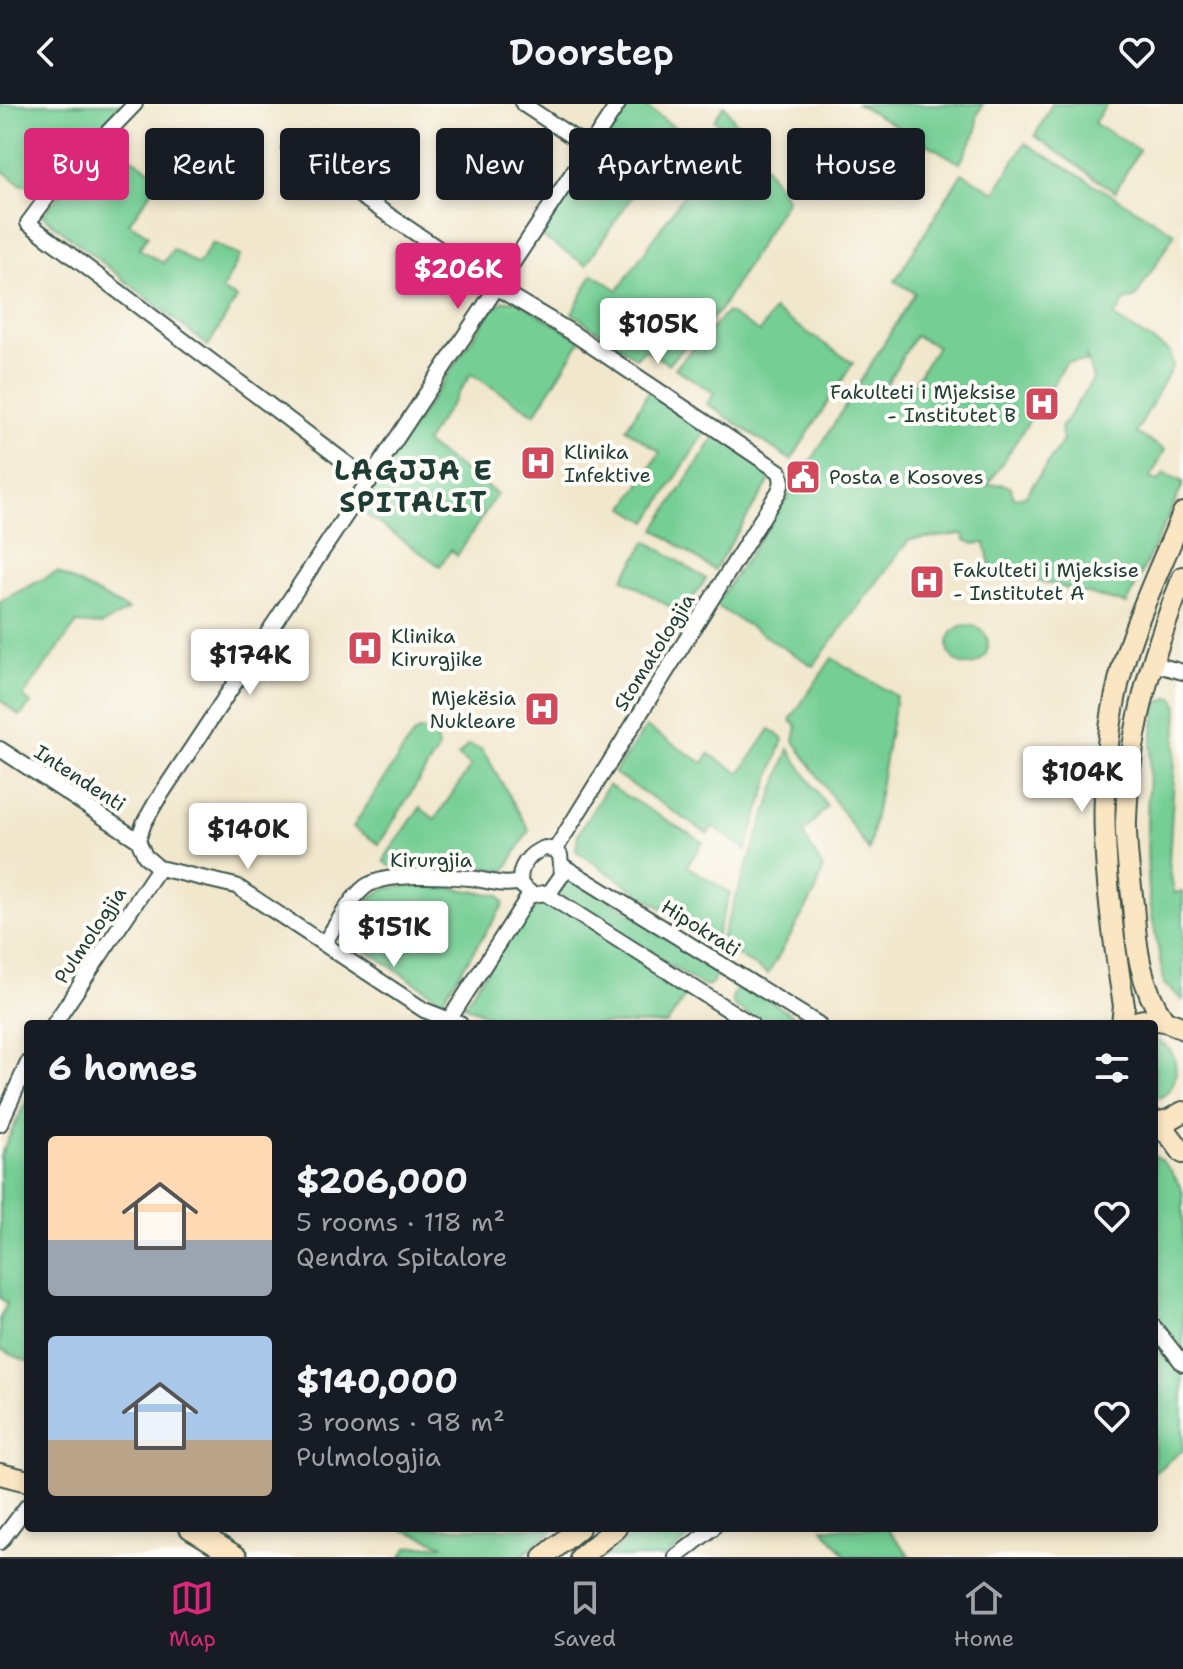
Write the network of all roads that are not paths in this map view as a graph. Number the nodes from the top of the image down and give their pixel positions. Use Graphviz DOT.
graph roads {
  1 [pos="135,104"];
  2 [pos="523,104"];
  3 [pos="618,104"];
  4 [pos="602,128"];
  5 [pos="569,135"];
  6 [pos="569,178"];
  7 [pos="366,200"];
  8 [pos="497,288"];
  9 [pos="370,481"];
  10 [pos="1183,513"];
  11 [pos="1183,577"];
  12 [pos="1150,663"];
  13 [pos="1183,672"];
  14 [pos="0,749"];
  15 [pos="138,840"];
  16 [pos="555,850"];
  17 [pos="563,866"];
  18 [pos="159,868"];
  19 [pos="520,882"];
  20 [pos="530,894"];
  21 [pos="546,894"];
  22 [pos="324,943"];
  23 [pos="57,1020"];
  24 [pos="449,1020"];
  25 [pos="455,1020"];
  26 [pos="745,1020"];
  27 [pos="812,1020"];
  28 [pos="1122,1020"];
  29 [pos="1174,1025"];
  30 [pos="24,1072"];
  31 [pos="1183,1112"];
  32 [pos="1158,1122"];
  33 [pos="0,1124"];
  34 [pos="1158,1126"];
  35 [pos="1183,1153"];
  36 [pos="1158,1332"];
  37 [pos="1183,1364"];
  38 [pos="0,1474"];
  39 [pos="24,1480"];
  40 [pos="24,1510"];
  41 [pos="196,1532"];
  42 [pos="574,1532"];
  43 [pos="611,1532"];
  44 [pos="708,1532"];
  45 [pos="0,1542"];
  46 [pos="237,1557"];
  47 [pos="544,1557"];
  48 [pos="581,1557"];
  49 [pos="676,1557"];
  1 -- 9 [label="street"];
  2 -- 5 [label="street"];
  3 -- 4 [label="street"];
  6 -- 8 [label="street"];
  7 -- 8 [label="street"];
  8 -- 9 [label="street"];
  8 -- 16 [label="street, Stomatologjia"];
  9 -- 15 [label="street"];
  10 -- 28 [label="main road"];
  11 -- 12 [label="main road"];
  12 -- 13 [label="street"];
  12 -- 29 [label="main road"];
  14 -- 15 [label="street, Intendenti"];
  15 -- 18 [label="street, Intendenti"];
  16 -- 17 [label="street"];
  16 -- 19 [label="street"];
  17 -- 21 [label="street"];
  17 -- 27 [label="street, Hipokrati"];
  18 -- 22 [label="street"];
  18 -- 23 [label="street, Pulmologjia"];
  19 -- 20 [label="street"];
  19 -- 22 [label="street, Kirurgjia"];
  20 -- 21 [label="street"];
  20 -- 25 [label="street"];
  21 -- 26 [label="street"];
  22 -- 24 [label="street"];
  30 -- 33 [label="street"];
  31 -- 32 [label="main road"];
  34 -- 35 [label="main road"];
  36 -- 37 [label="street"];
  38 -- 39 [label="main road"];
  40 -- 45 [label="street"];
  41 -- 46 [label="main road"];
  42 -- 47 [label="main road"];
  43 -- 48 [label="main road"];
  44 -- 49 [label="street"];
}
